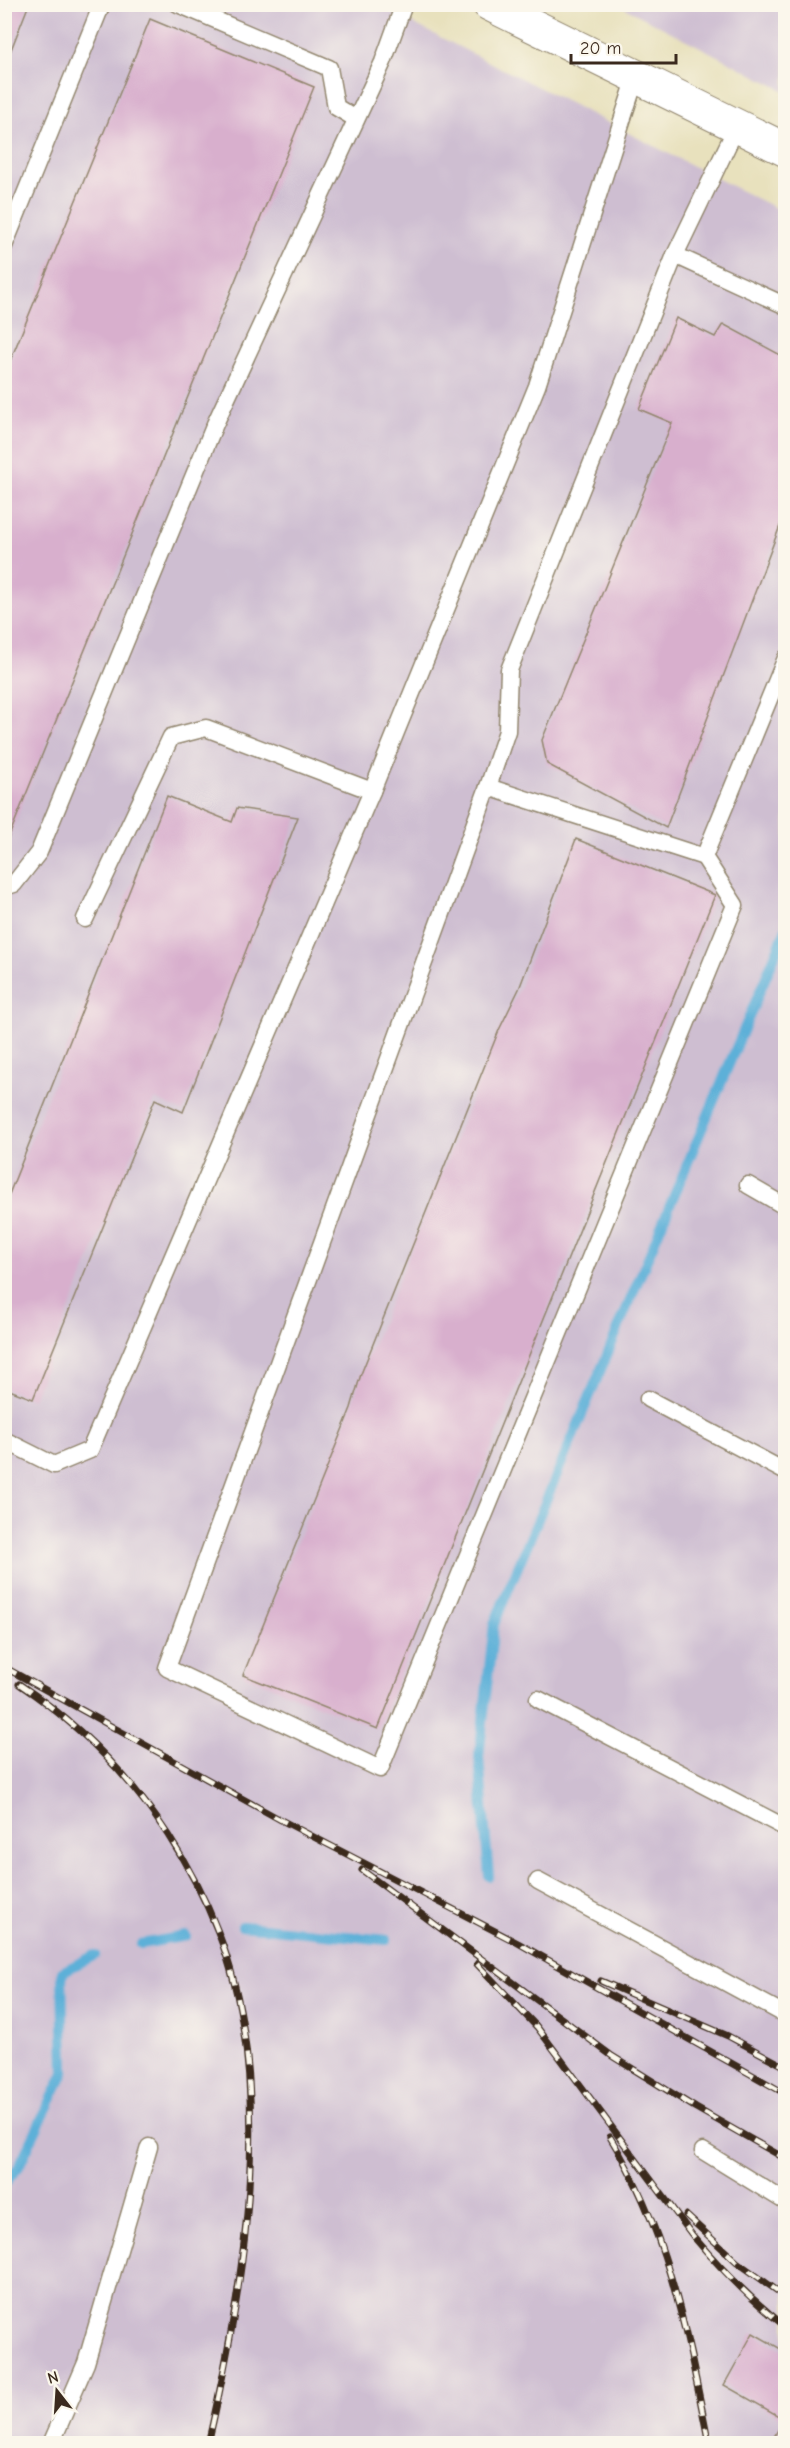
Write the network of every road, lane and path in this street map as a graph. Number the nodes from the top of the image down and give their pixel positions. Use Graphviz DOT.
graph roads {
  1 [pos="102,4"];
  2 [pos="178,4"];
  3 [pos="404,4"];
  4 [pos="489,4"];
  5 [pos="636,76"];
  6 [pos="356,119"];
  7 [pos="737,126"];
  8 [pos="786,150"];
  9 [pos="4,246"];
  10 [pos="675,255"];
  11 [pos="786,306"];
  12 [pos="786,658"];
  13 [pos="488,787"];
  14 [pos="372,790"];
  15 [pos="704,857"];
  16 [pos="4,887"];
  17 [pos="84,919"];
  18 [pos="748,1185"];
  19 [pos="786,1207"];
  20 [pos="648,1399"];
  21 [pos="4,1440"];
  22 [pos="786,1472"];
  23 [pos="538,1700"];
  24 [pos="786,1828"];
  25 [pos="538,1881"];
  26 [pos="786,2015"];
  27 [pos="149,2147"];
  28 [pos="703,2151"];
  29 [pos="786,2202"];
  30 [pos="51,2444"];
  1 -- 9 [label="lane"];
  2 -- 6 [label="lane"];
  3 -- 6 [label="lane"];
  4 -- 5 [label="street"];
  5 -- 7 [label="street"];
  5 -- 14 [label="lane"];
  6 -- 16 [label="lane"];
  7 -- 8 [label="street"];
  7 -- 10 [label="lane"];
  10 -- 11 [label="lane"];
  10 -- 13 [label="lane"];
  12 -- 15 [label="lane"];
  13 -- 15 [label="lane"];
  13 -- 15 [label="lane"];
  14 -- 17 [label="lane"];
  14 -- 21 [label="lane"];
  18 -- 19 [label="lane"];
  20 -- 22 [label="lane"];
  23 -- 24 [label="lane"];
  25 -- 26 [label="lane"];
  27 -- 30 [label="lane"];
  28 -- 29 [label="lane"];
}
